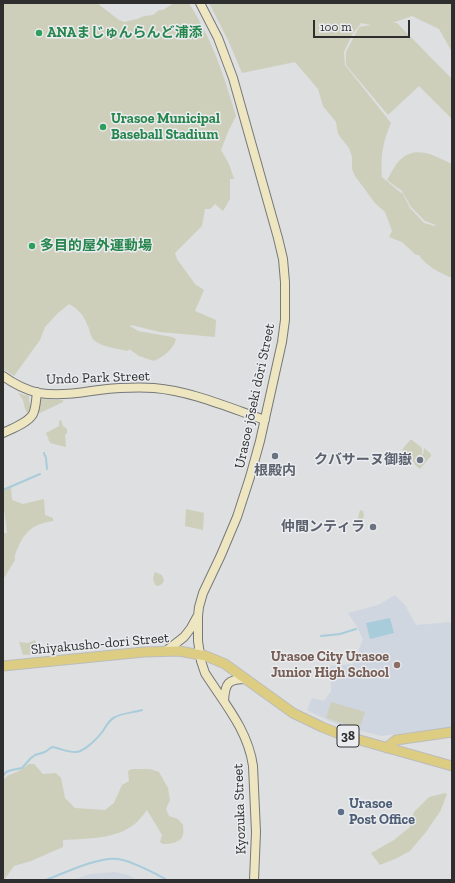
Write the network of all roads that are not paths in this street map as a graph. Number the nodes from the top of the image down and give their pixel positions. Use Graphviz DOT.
graph roads {
  1 [pos="200,3"];
  2 [pos="3,376"];
  3 [pos="37,392"];
  4 [pos="265,420"];
  5 [pos="3,433"];
  6 [pos="198,616"];
  7 [pos="166,651"];
  8 [pos="199,654"];
  9 [pos="3,666"];
  10 [pos="246,679"];
  11 [pos="224,701"];
  12 [pos="452,732"];
  13 [pos="387,748"];
  14 [pos="452,766"];
  15 [pos="254,880"];
  1 -- 4 [label="main road, Urasoe jōseki dōri Street"];
  2 -- 3 [label="main road, Undo Park Street"];
  3 -- 4 [label="main road, Undo Park Street"];
  3 -- 5 [label="main road"];
  4 -- 6 [label="main road, Urasoe jōseki dōri Street"];
  6 -- 7 [label="main road"];
  6 -- 8 [label="main road, Urasoe jōseki dōri Street"];
  7 -- 8 [label="main road, Shiyakusho-dori Street / 38"];
  7 -- 9 [label="main road, Shiyakusho-dori Street / 38"];
  8 -- 10 [label="main road, 38"];
  8 -- 11 [label="main road, Kyozuka Street"];
  10 -- 11 [label="main road"];
  10 -- 13 [label="main road, 38"];
  11 -- 15 [label="main road, Kyozuka Street"];
  12 -- 13 [label="main road"];
  13 -- 14 [label="main road, 38"];
}
